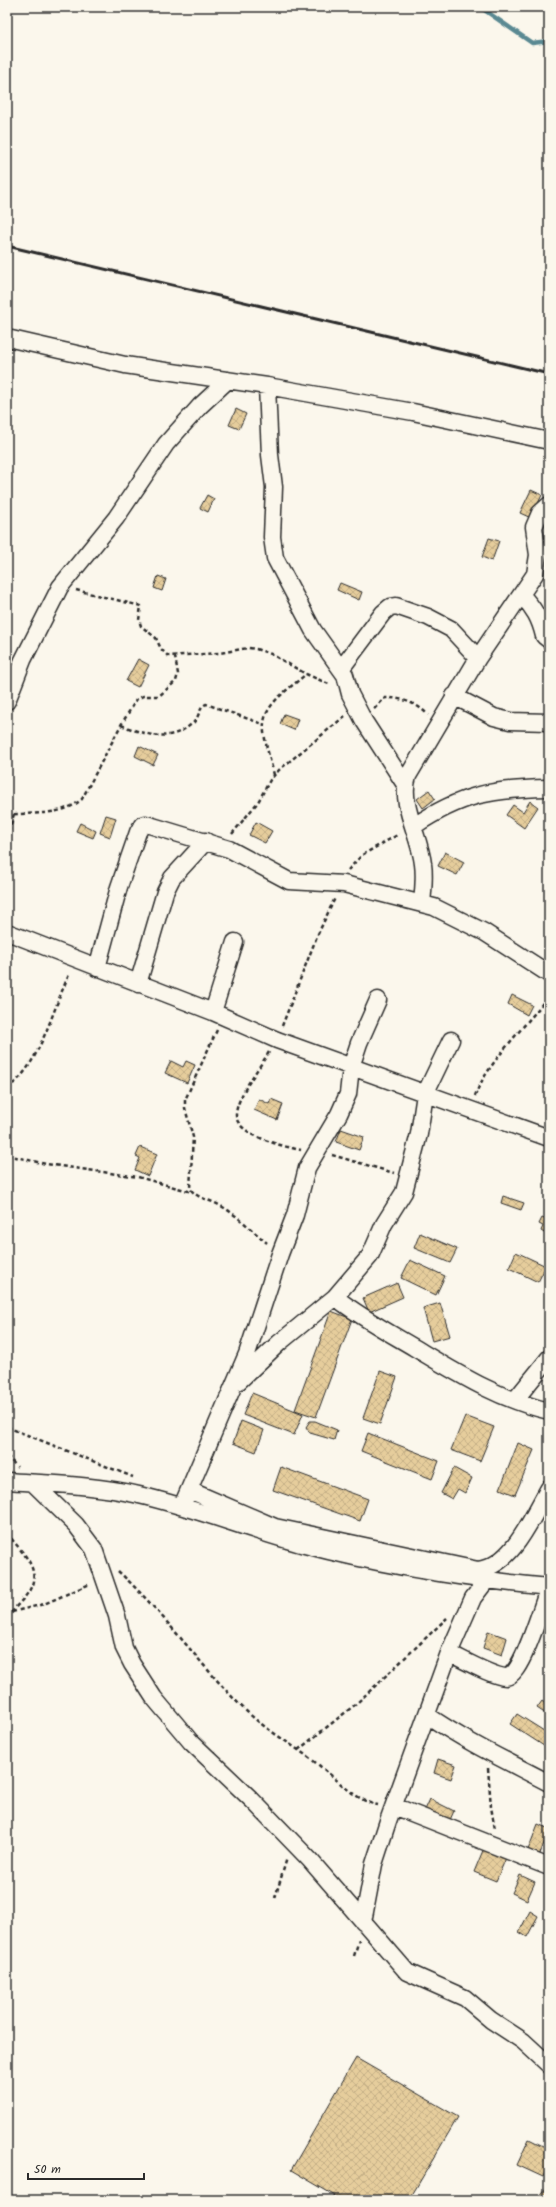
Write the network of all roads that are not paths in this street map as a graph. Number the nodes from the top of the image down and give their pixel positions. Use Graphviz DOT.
graph roads {
  1 [pos="7,338"];
  2 [pos="228,380"];
  3 [pos="267,386"];
  4 [pos="549,440"];
  5 [pos="549,505"];
  6 [pos="543,562"];
  7 [pos="522,596"];
  8 [pos="549,640"];
  9 [pos="478,658"];
  10 [pos="341,669"];
  11 [pos="454,696"];
  12 [pos="7,702"];
  13 [pos="549,722"];
  14 [pos="406,786"];
  15 [pos="549,788"];
  16 [pos="409,828"];
  17 [pos="206,841"];
  18 [pos="422,904"];
  19 [pos="7,932"];
  20 [pos="235,942"];
  21 [pos="97,968"];
  22 [pos="549,974"];
  23 [pos="138,984"];
  24 [pos="378,1000"];
  25 [pos="218,1014"];
  26 [pos="451,1040"];
  27 [pos="351,1067"];
  28 [pos="425,1094"];
  29 [pos="549,1138"];
  30 [pos="335,1297"];
  31 [pos="549,1358"];
  32 [pos="234,1387"];
  33 [pos="515,1400"];
  34 [pos="549,1411"];
  35 [pos="7,1481"];
  36 [pos="33,1483"];
  37 [pos="549,1488"];
  38 [pos="189,1490"];
  39 [pos="182,1506"];
  40 [pos="486,1581"];
  41 [pos="549,1587"];
  42 [pos="450,1653"];
  43 [pos="427,1715"];
  44 [pos="549,1783"];
  45 [pos="394,1806"];
  46 [pos="549,1867"];
  47 [pos="363,1922"];
  48 [pos="549,2065"];
  1 -- 2 [label="street"];
  2 -- 3 [label="street"];
  2 -- 12 [label="street"];
  3 -- 4 [label="street"];
  3 -- 10 [label="street"];
  5 -- 6 [label="street"];
  6 -- 7 [label="street"];
  7 -- 8 [label="street"];
  7 -- 9 [label="street"];
  9 -- 10 [label="street"];
  9 -- 11 [label="street"];
  10 -- 14 [label="street"];
  11 -- 13 [label="street"];
  11 -- 14 [label="street"];
  14 -- 16 [label="street"];
  15 -- 16 [label="street"];
  16 -- 18 [label="street"];
  17 -- 18 [label="street"];
  17 -- 21 [label="street"];
  17 -- 23 [label="street"];
  18 -- 22 [label="street"];
  19 -- 21 [label="street"];
  20 -- 25 [label="street"];
  21 -- 23 [label="street"];
  23 -- 25 [label="street"];
  24 -- 27 [label="street"];
  25 -- 27 [label="street"];
  26 -- 28 [label="street"];
  27 -- 28 [label="street"];
  27 -- 32 [label="street"];
  28 -- 29 [label="street"];
  28 -- 30 [label="street"];
  30 -- 32 [label="street"];
  30 -- 33 [label="street"];
  31 -- 33 [label="street"];
  32 -- 38 [label="street"];
  33 -- 34 [label="street"];
  35 -- 36 [label="street"];
  36 -- 39 [label="street"];
  36 -- 47 [label="street"];
  37 -- 38 [label="street"];
  38 -- 39 [label="street"];
  39 -- 40 [label="street"];
  40 -- 41 [label="street"];
  40 -- 42 [label="street"];
  41 -- 42 [label="street"];
  42 -- 43 [label="street"];
  43 -- 44 [label="street"];
  43 -- 45 [label="street"];
  45 -- 46 [label="street"];
  45 -- 47 [label="street"];
  47 -- 48 [label="street"];
}
